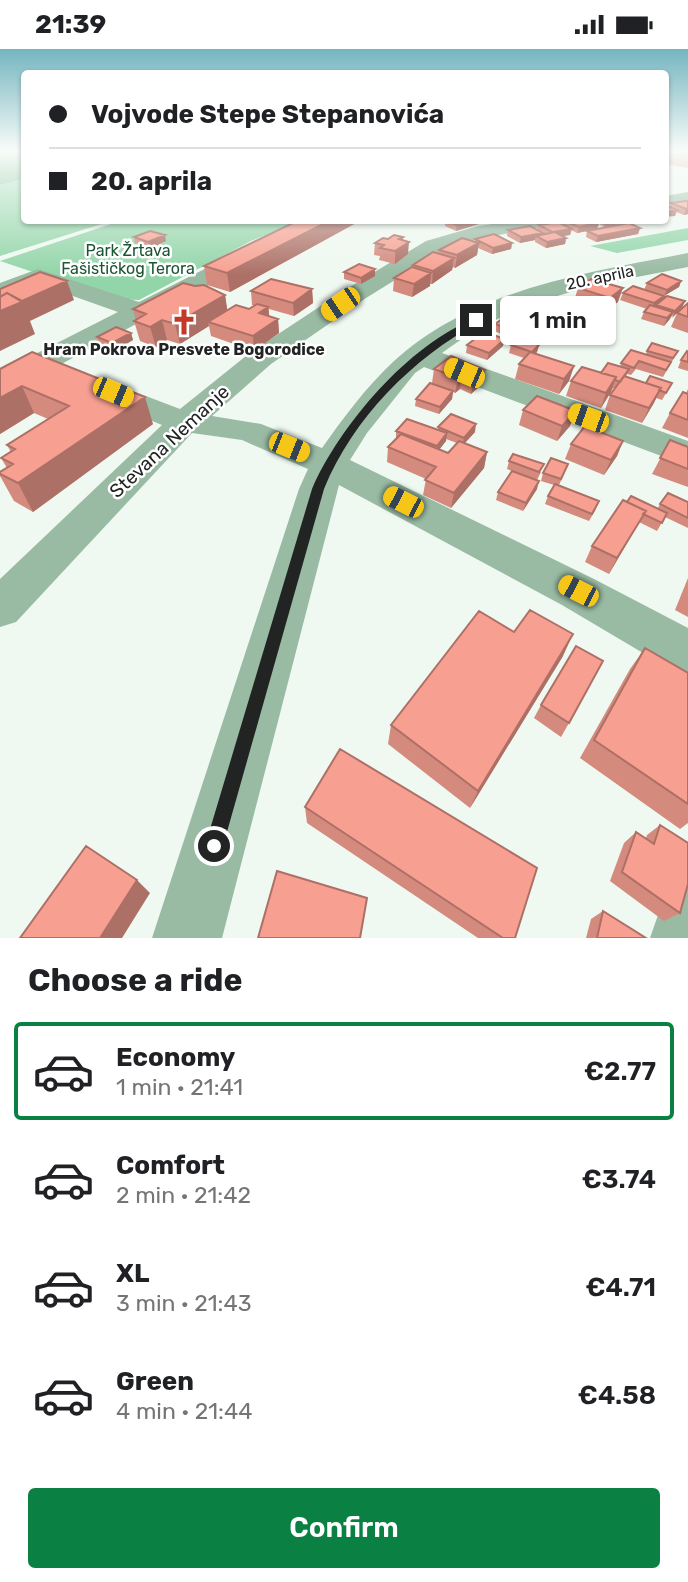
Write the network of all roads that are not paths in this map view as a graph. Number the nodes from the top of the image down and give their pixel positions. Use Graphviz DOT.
graph roads {
  1 [pos="688,197"];
  2 [pos="669,200"];
  3 [pos="308,224"];
  4 [pos="529,224"];
  5 [pos="688,260"];
  6 [pos="642,268"];
  7 [pos="688,283"];
  8 [pos="0,292"];
  9 [pos="140,311"];
  10 [pos="421,355"];
  11 [pos="41,363"];
  12 [pos="0,384"];
  13 [pos="184,422"];
  14 [pos="688,454"];
  15 [pos="329,464"];
  16 [pos="0,608"];
  17 [pos="688,653"];
  18 [pos="688,922"];
  19 [pos="187,938"];
  20 [pos="685,938"];
  1 -- 2 [label="street"];
  3 -- 9 [label="street"];
  4 -- 13 [label="street, Stevana Nemanje"];
  5 -- 6 [label="street, 20. aprila"];
  6 -- 7 [label="street"];
  6 -- 10 [label="street, 20. aprila"];
  8 -- 9 [label="street"];
  9 -- 11 [label="street"];
  10 -- 14 [label="street"];
  10 -- 15 [label="street, 20. aprila"];
  11 -- 12 [label="street"];
  11 -- 13 [label="street"];
  13 -- 15 [label="street"];
  13 -- 16 [label="street, Stevana Nemanje"];
  15 -- 17 [label="street"];
  15 -- 19 [label="street, 20. aprila"];
  18 -- 20 [label="street"];
}
